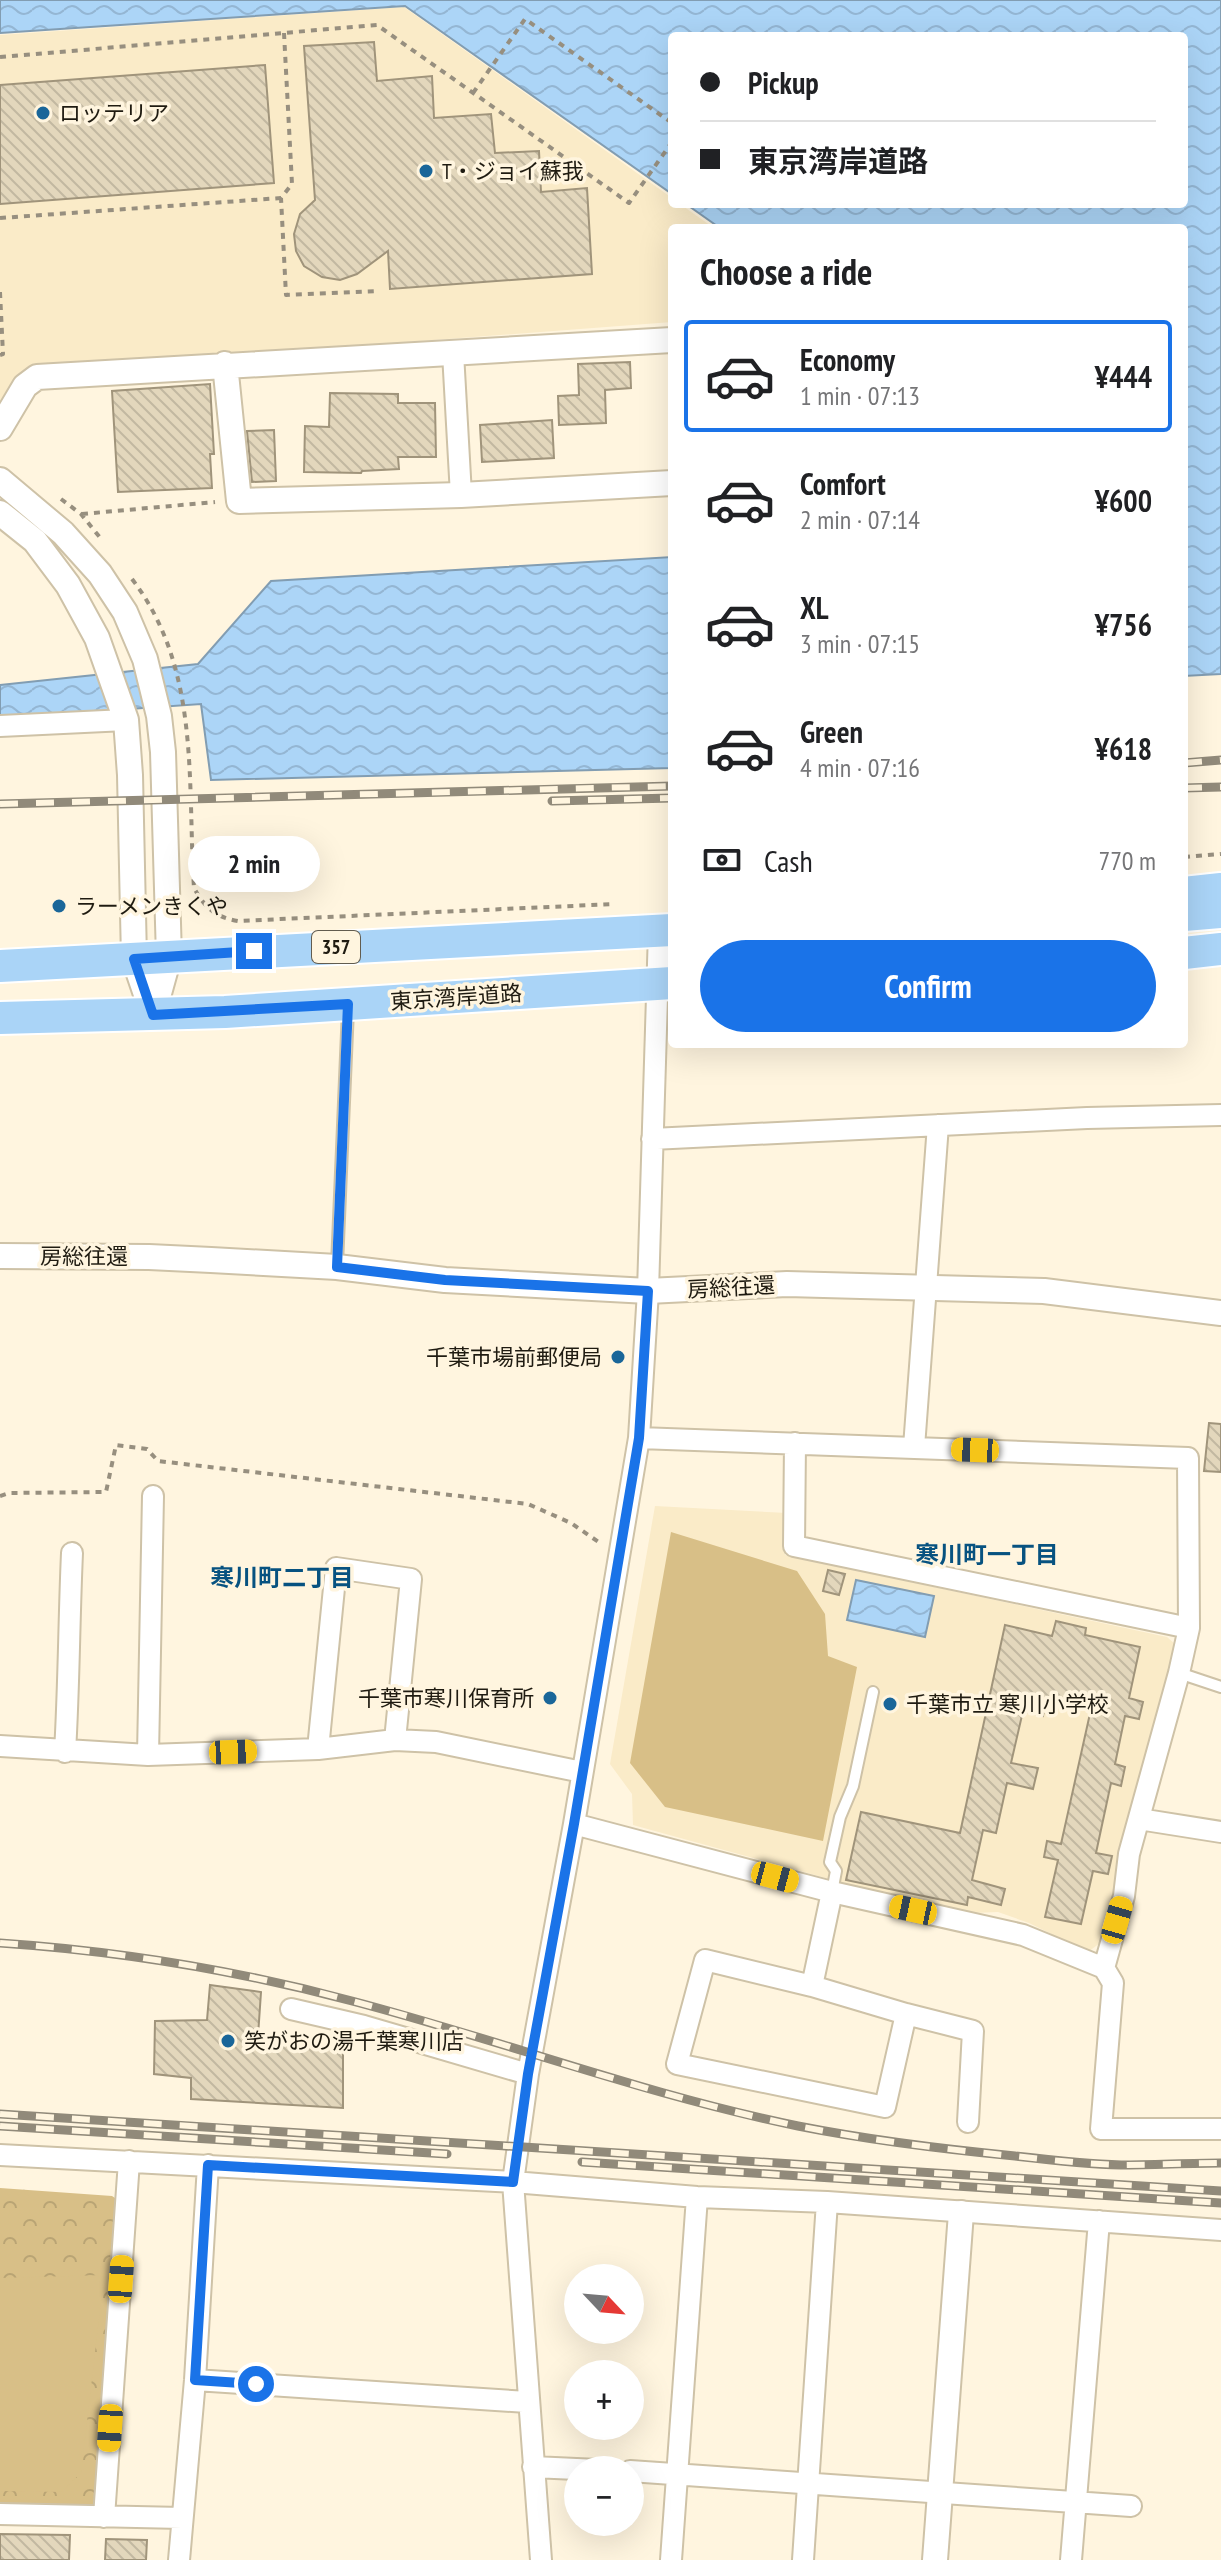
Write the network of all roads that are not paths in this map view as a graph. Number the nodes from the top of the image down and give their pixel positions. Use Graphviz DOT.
graph roads {
  1 [pos="668,340"];
  2 [pos="453,353"];
  3 [pos="225,364"];
  4 [pos="0,428"];
  5 [pos="0,480"];
  6 [pos="668,483"];
  7 [pos="461,495"];
  8 [pos="0,513"];
  9 [pos="126,720"];
  10 [pos="0,726"];
  11 [pos="1221,889"];
  12 [pos="1188,893"];
  13 [pos="1221,912"];
  14 [pos="668,915"];
  15 [pos="1188,915"];
  16 [pos="1221,949"];
  17 [pos="1188,953"];
  18 [pos="169,957"];
  19 [pos="134,959"];
  20 [pos="0,966"];
  21 [pos="665,984"];
  22 [pos="348,1004"];
  23 [pos="153,1015"];
  24 [pos="0,1018"];
  25 [pos="1221,1115"];
  26 [pos="938,1125"];
  27 [pos="652,1139"];
  28 [pos="0,1256"];
  29 [pos="337,1267"];
  30 [pos="927,1288"];
  31 [pos="648,1291"];
  32 [pos="1221,1313"];
  33 [pos="639,1438"];
  34 [pos="795,1443"];
  35 [pos="914,1447"];
  36 [pos="153,1496"];
  37 [pos="72,1553"];
  38 [pos="1189,1628"];
  39 [pos="1179,1673"];
  40 [pos="1221,1687"];
  41 [pos="873,1692"];
  42 [pos="395,1740"];
  43 [pos="0,1746"];
  44 [pos="318,1749"];
  45 [pos="65,1752"];
  46 [pos="148,1755"];
  47 [pos="582,1772"];
  48 [pos="1139,1819"];
  49 [pos="574,1824"];
  50 [pos="1221,1832"];
  51 [pos="832,1892"];
  52 [pos="1104,1968"];
  53 [pos="812,1986"];
  54 [pos="291,2009"];
  55 [pos="906,2014"];
  56 [pos="528,2074"];
  57 [pos="968,2122"];
  58 [pos="1221,2129"];
  59 [pos="0,2155"];
  60 [pos="129,2161"];
  61 [pos="208,2165"];
  62 [pos="513,2182"];
  63 [pos="697,2197"];
  64 [pos="827,2202"];
  65 [pos="961,2213"];
  66 [pos="1099,2221"];
  67 [pos="1221,2230"];
  68 [pos="195,2380"];
  69 [pos="527,2402"];
  70 [pos="533,2467"];
  71 [pos="564,2468"];
  72 [pos="644,2472"];
  73 [pos="678,2473"];
  74 [pos="809,2484"];
  75 [pos="940,2492"];
  76 [pos="1075,2502"];
  77 [pos="1131,2506"];
  78 [pos="0,2514"];
  79 [pos="104,2517"];
  80 [pos="182,2518"];
  81 [pos="179,2560"];
  82 [pos="541,2560"];
  83 [pos="671,2560"];
  84 [pos="803,2560"];
  85 [pos="935,2560"];
  86 [pos="1071,2560"];
  1 -- 2 [label="street"];
  2 -- 3 [label="street"];
  2 -- 7 [label="street"];
  3 -- 4 [label="street"];
  3 -- 7 [label="street"];
  5 -- 18 [label="street"];
  6 -- 7 [label="street"];
  8 -- 9 [label="street"];
  9 -- 10 [label="street"];
  9 -- 19 [label="street"];
  11 -- 12 [label="highway"];
  13 -- 15 [label="highway"];
  14 -- 18 [label="highway, 357"];
  14 -- 21 [label="street"];
  16 -- 17 [label="highway"];
  18 -- 19 [label="highway, 357"];
  18 -- 23 [label="street"];
  19 -- 20 [label="highway, 357"];
  19 -- 23 [label="street"];
  21 -- 22 [label="highway, 東京湾岸道路"];
  21 -- 27 [label="street"];
  22 -- 23 [label="highway, 東京湾岸道路"];
  22 -- 29 [label="lane"];
  23 -- 24 [label="highway, 東京湾岸道路"];
  25 -- 26 [label="street"];
  26 -- 27 [label="street"];
  26 -- 30 [label="street"];
  27 -- 31 [label="street"];
  28 -- 29 [label="street, 房総往還"];
  29 -- 31 [label="street, 房総往還"];
  30 -- 31 [label="street, 房総往還"];
  30 -- 32 [label="street, 房総往還"];
  30 -- 35 [label="street"];
  31 -- 33 [label="street"];
  33 -- 34 [label="street"];
  33 -- 47 [label="street"];
  34 -- 35 [label="street"];
  34 -- 38 [label="street"];
  35 -- 38 [label="street"];
  36 -- 46 [label="street"];
  37 -- 45 [label="street"];
  38 -- 39 [label="street"];
  39 -- 40 [label="lane"];
  39 -- 48 [label="street"];
  41 -- 51 [label="lane"];
  42 -- 44 [label="street"];
  42 -- 44 [label="street"];
  42 -- 47 [label="street"];
  43 -- 45 [label="street"];
  44 -- 46 [label="street"];
  45 -- 46 [label="street"];
  47 -- 49 [label="street"];
  48 -- 50 [label="street"];
  48 -- 52 [label="street"];
  49 -- 51 [label="street"];
  49 -- 56 [label="street"];
  51 -- 52 [label="street"];
  51 -- 53 [label="street"];
  52 -- 58 [label="street"];
  53 -- 55 [label="street"];
  53 -- 55 [label="street"];
  54 -- 56 [label="street"];
  55 -- 57 [label="street"];
  56 -- 62 [label="street"];
  59 -- 60 [label="street"];
  60 -- 61 [label="street"];
  60 -- 79 [label="street"];
  61 -- 62 [label="street"];
  61 -- 68 [label="street"];
  62 -- 63 [label="street"];
  62 -- 69 [label="street"];
  63 -- 64 [label="street"];
  63 -- 73 [label="street"];
  64 -- 65 [label="street"];
  64 -- 74 [label="street"];
  65 -- 66 [label="street"];
  65 -- 75 [label="street"];
  66 -- 67 [label="street"];
  66 -- 76 [label="street"];
  68 -- 69 [label="street"];
  68 -- 80 [label="street"];
  69 -- 70 [label="street"];
  70 -- 71 [label="street"];
  70 -- 82 [label="street"];
  72 -- 73 [label="street"];
  73 -- 74 [label="street"];
  73 -- 83 [label="street"];
  74 -- 75 [label="street"];
  74 -- 84 [label="street"];
  75 -- 76 [label="street"];
  75 -- 85 [label="street"];
  76 -- 77 [label="street"];
  76 -- 86 [label="street"];
  78 -- 79 [label="street"];
  79 -- 80 [label="street"];
  80 -- 81 [label="street"];
}
